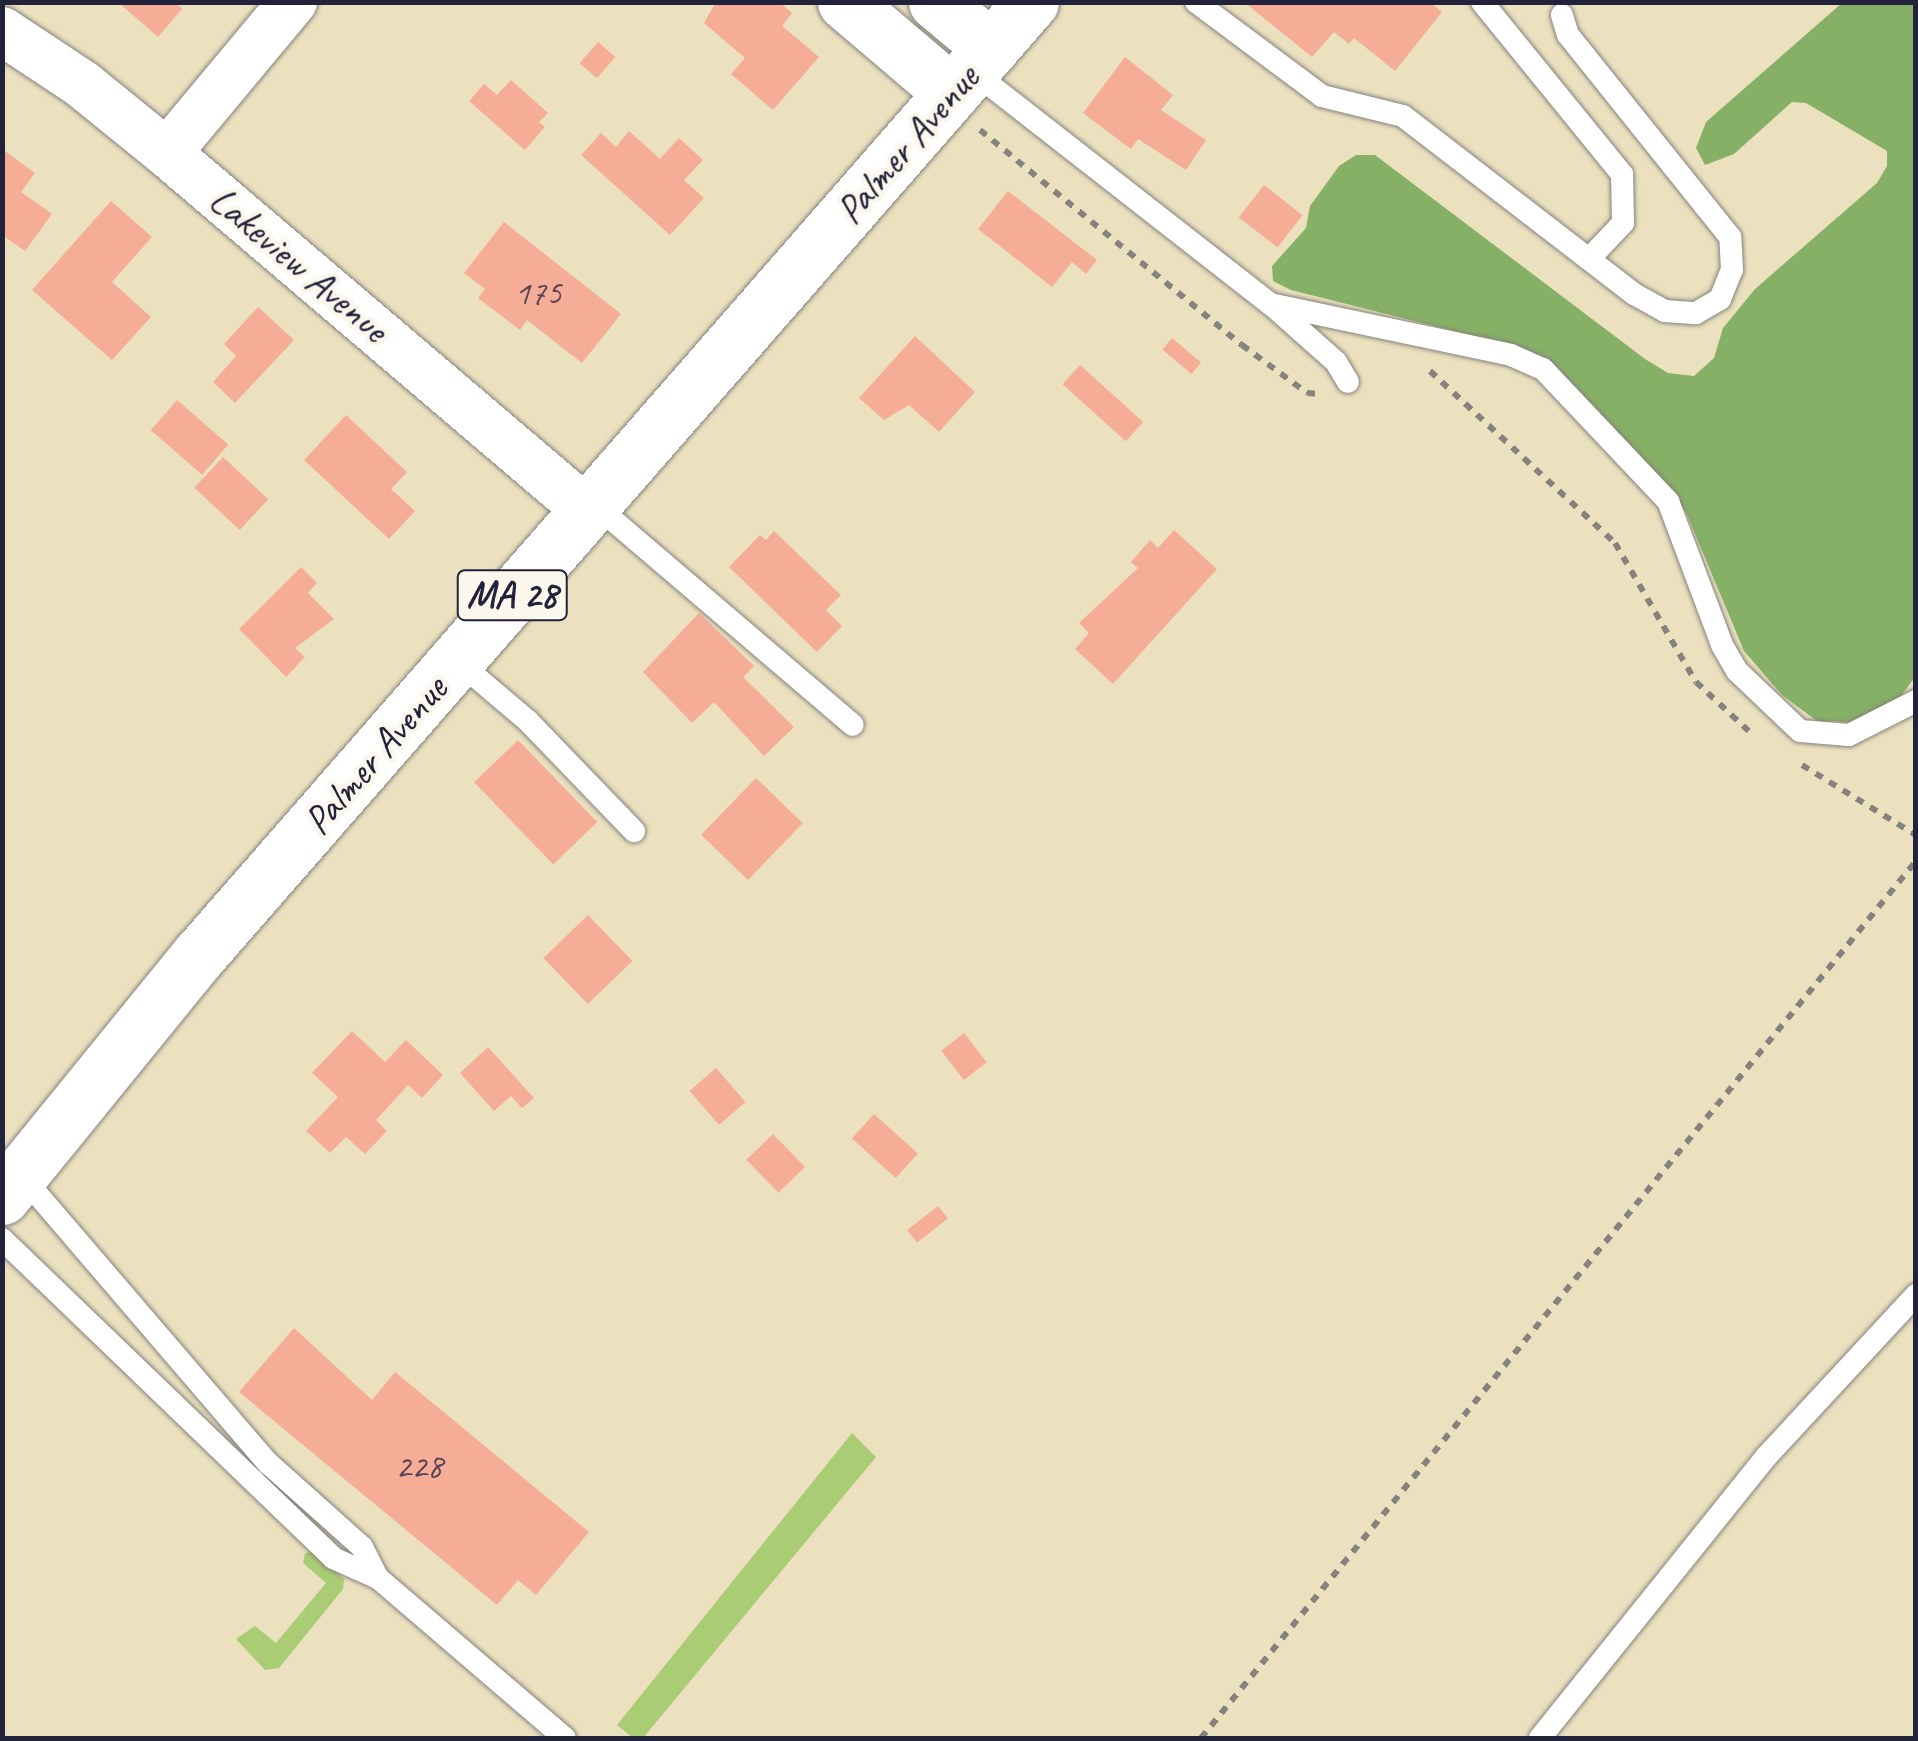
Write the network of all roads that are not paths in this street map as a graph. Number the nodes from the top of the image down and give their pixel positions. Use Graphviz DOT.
graph roads {
  1 [pos="292,2"];
  2 [pos="845,2"];
  3 [pos="936,2"];
  4 [pos="1031,2"];
  5 [pos="1196,2"];
  6 [pos="1482,2"];
  7 [pos="1562,16"];
  8 [pos="2,31"];
  9 [pos="965,78"];
  10 [pos="167,153"];
  11 [pos="1589,259"];
  12 [pos="1270,304"];
  13 [pos="1348,382"];
  14 [pos="588,505"];
  15 [pos="456,660"];
  16 [pos="1916,701"];
  17 [pos="853,725"];
  18 [pos="634,831"];
  19 [pos="11,1185"];
  20 [pos="2,1239"];
  21 [pos="1916,1295"];
  22 [pos="378,1578"];
  23 [pos="565,1738"];
  24 [pos="1540,1738"];
  1 -- 10 [label="street"];
  2 -- 9 [label="main road"];
  3 -- 9 [label="main road"];
  4 -- 9 [label="main road, Palmer Avenue / MA 28"];
  5 -- 11 [label="lane"];
  6 -- 11 [label="lane"];
  7 -- 11 [label="lane"];
  8 -- 10 [label="street, Lakeview Avenue"];
  9 -- 12 [label="lane"];
  9 -- 14 [label="main road, Palmer Avenue / MA 28"];
  10 -- 14 [label="street, Lakeview Avenue"];
  12 -- 13 [label="lane"];
  12 -- 16 [label="lane"];
  14 -- 15 [label="main road, Palmer Avenue / MA 28"];
  14 -- 17 [label="lane"];
  15 -- 18 [label="lane"];
  15 -- 19 [label="main road, Palmer Avenue / MA 28"];
  19 -- 22 [label="lane"];
  20 -- 22 [label="lane"];
  21 -- 24 [label="lane"];
  22 -- 23 [label="lane"];
}
